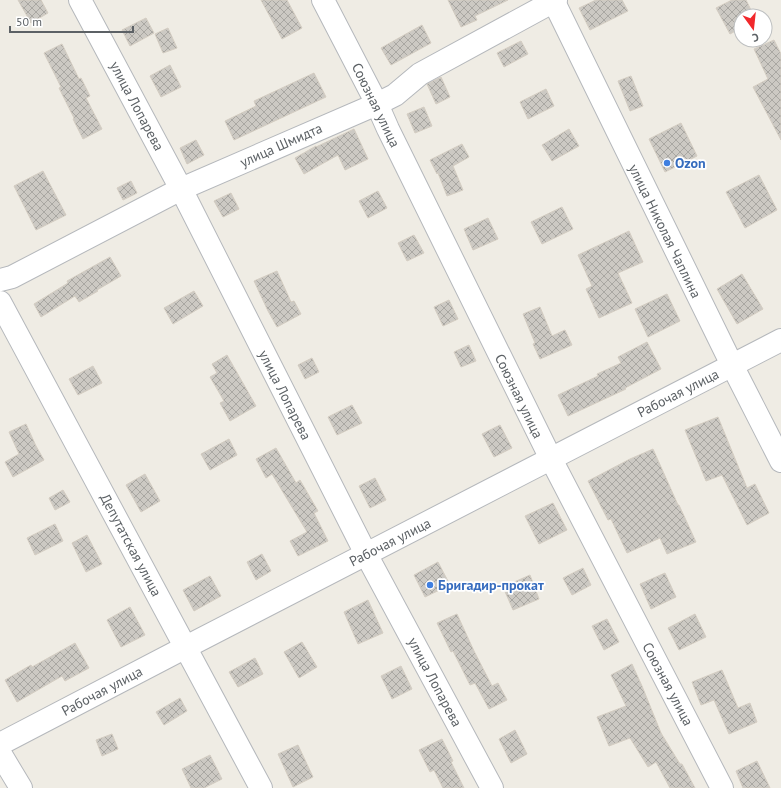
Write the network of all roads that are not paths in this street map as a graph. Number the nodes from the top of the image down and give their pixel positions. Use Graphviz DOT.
graph roads {
  1 [pos="80,0"];
  2 [pos="323,0"];
  3 [pos="554,0"];
  4 [pos="377,104"];
  5 [pos="181,189"];
  6 [pos="0,280"];
  7 [pos="0,302"];
  8 [pos="781,340"];
  9 [pos="732,366"];
  10 [pos="551,459"];
  11 [pos="781,461"];
  12 [pos="366,554"];
  13 [pos="186,647"];
  14 [pos="0,744"];
  15 [pos="0,753"];
  16 [pos="21,788"];
  17 [pos="261,788"];
  18 [pos="492,788"];
  19 [pos="722,788"];
  1 -- 5 [label="street, улица Лопарева"];
  2 -- 4 [label="street, Союзная улица"];
  3 -- 4 [label="street, улица Шмидта"];
  3 -- 9 [label="street, улица Николая Чаплина"];
  4 -- 5 [label="street, улица Шмидта"];
  4 -- 10 [label="street, Союзная улица"];
  5 -- 6 [label="street, улица Шмидта"];
  5 -- 12 [label="street, улица Лопарева"];
  7 -- 13 [label="street, Депутатская улица"];
  8 -- 9 [label="street, Рабочая улица"];
  9 -- 10 [label="street, Рабочая улица"];
  9 -- 11 [label="street, улица Николая Чаплина"];
  10 -- 12 [label="street, Рабочая улица"];
  10 -- 19 [label="street, Союзная улица"];
  12 -- 13 [label="street, Рабочая улица"];
  12 -- 18 [label="street, улица Лопарева"];
  13 -- 14 [label="street, Рабочая улица"];
  13 -- 17 [label="street, Депутатская улица"];
  15 -- 16 [label="street"];
}
